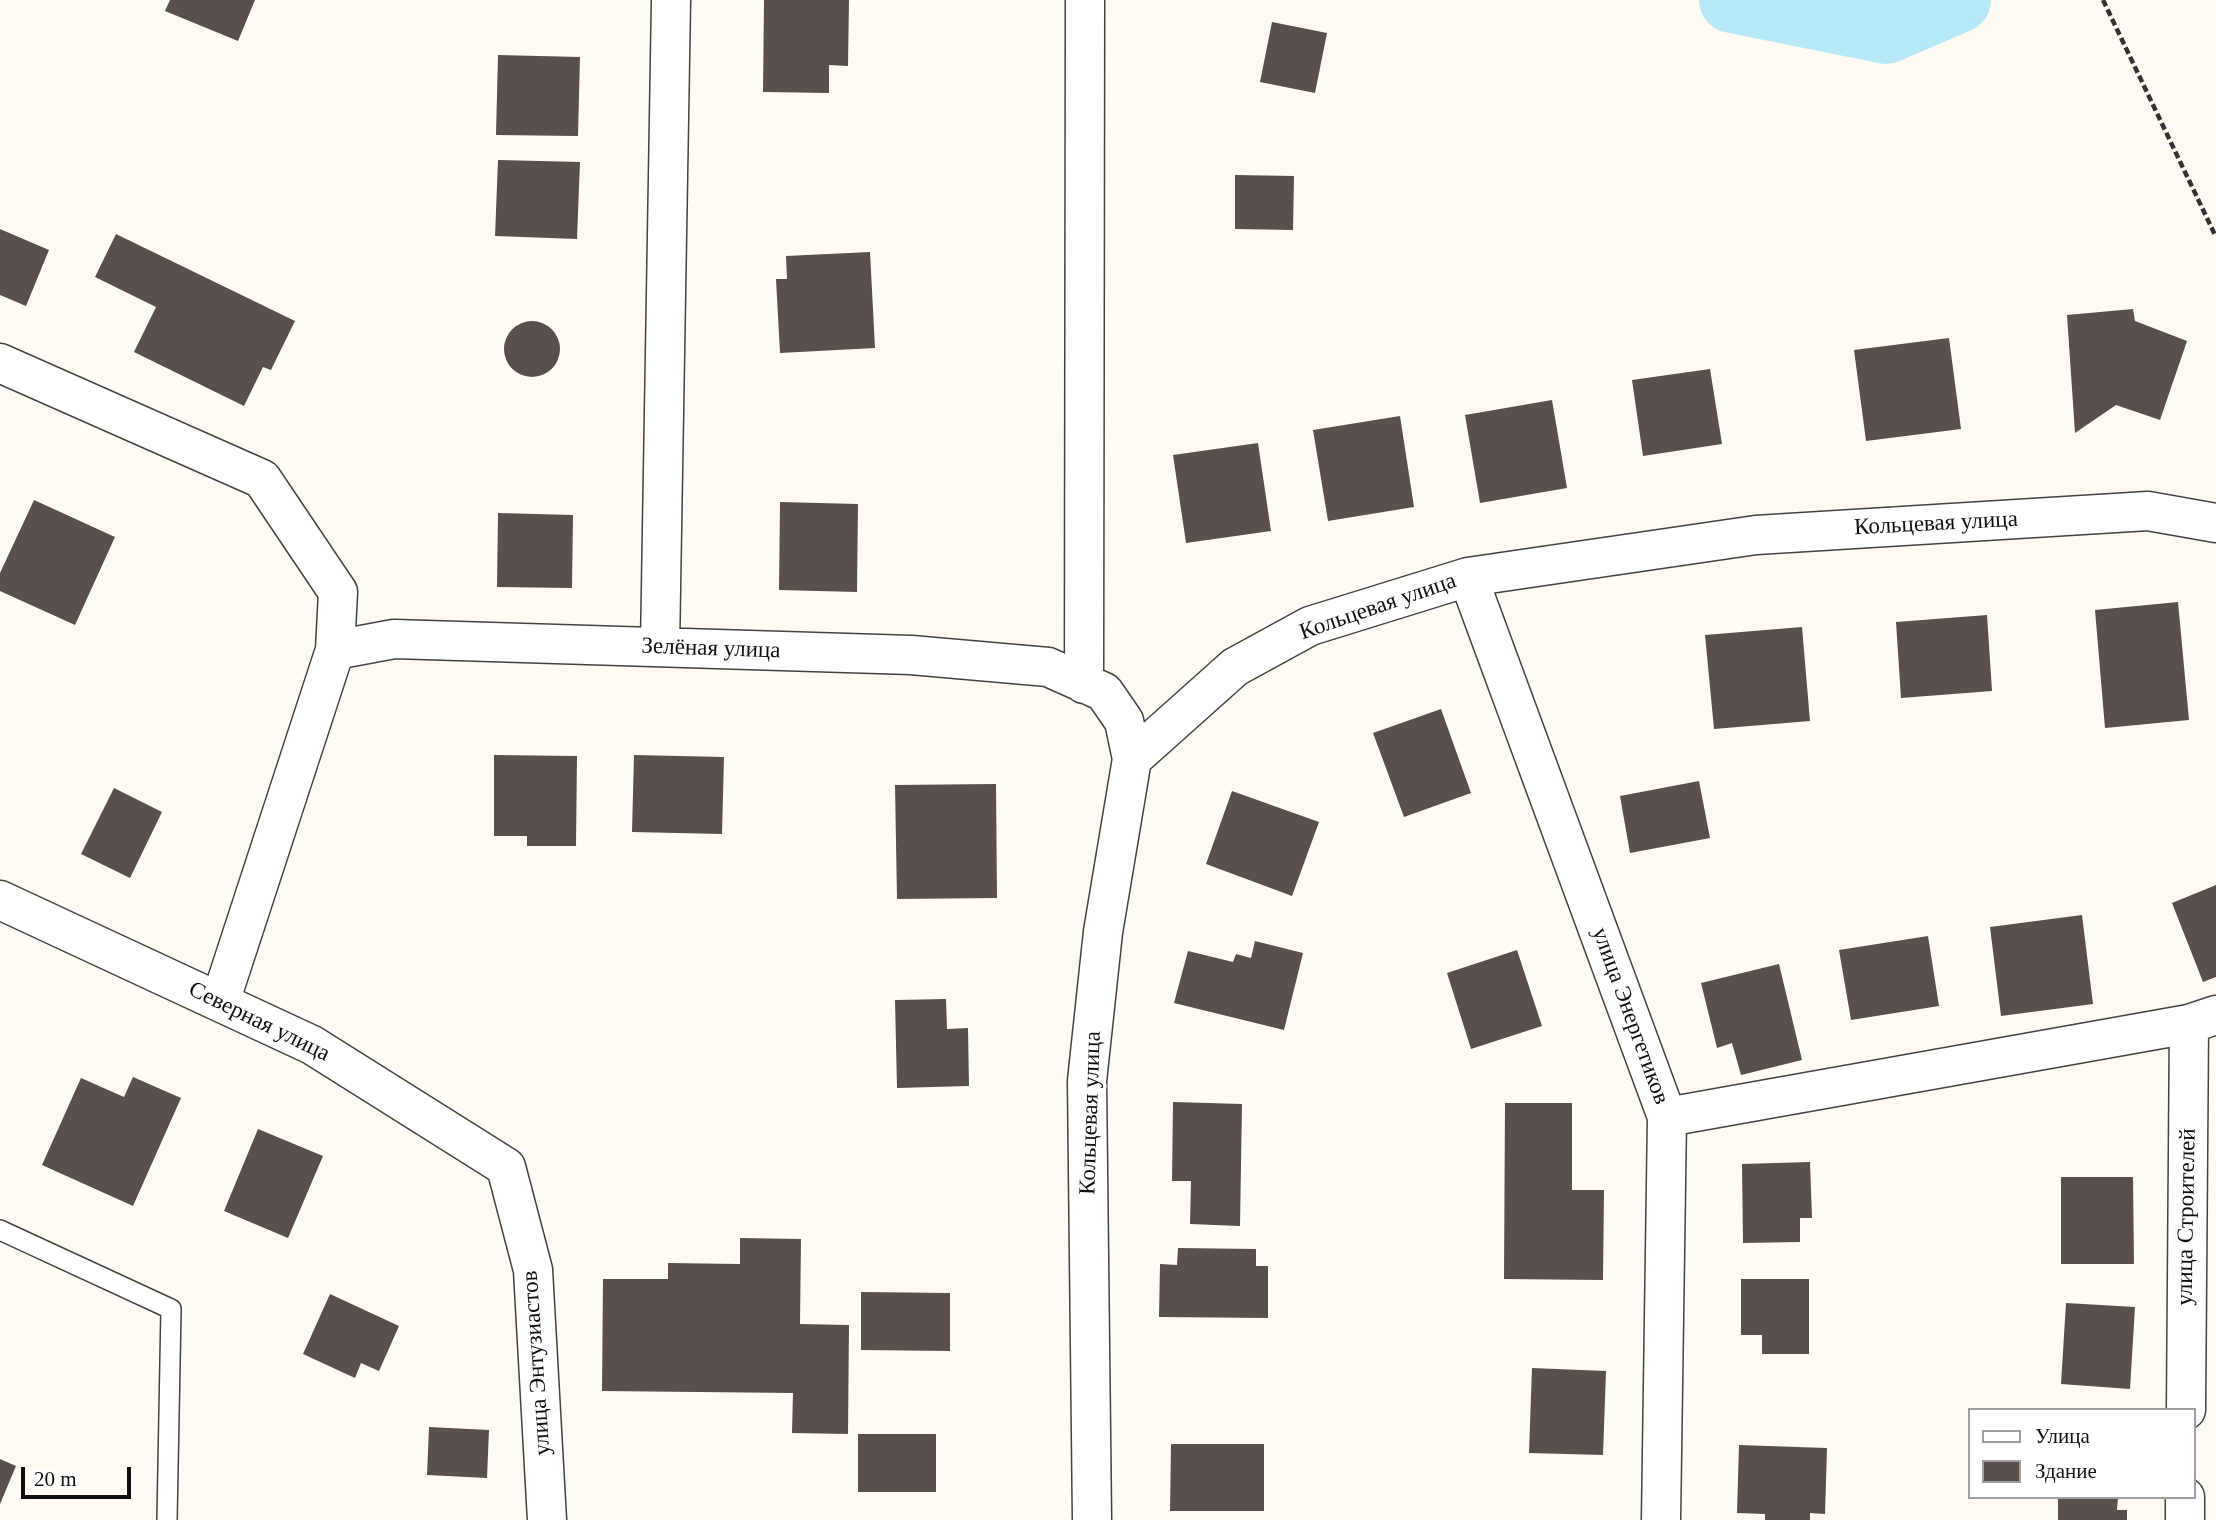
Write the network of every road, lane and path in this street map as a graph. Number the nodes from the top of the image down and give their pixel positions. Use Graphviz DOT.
graph roads {
  1 [pos="671,0"];
  2 [pos="1085,0"];
  3 [pos="2103,0"];
  4 [pos="2216,237"];
  5 [pos="0,363"];
  6 [pos="2216,523"];
  7 [pos="1468,577"];
  8 [pos="660,647"];
  9 [pos="335,650"];
  10 [pos="1084,684"];
  11 [pos="1132,759"];
  12 [pos="0,900"];
  13 [pos="220,1002"];
  14 [pos="2203,1019"];
  15 [pos="1667,1117"];
  16 [pos="506,1167"];
  17 [pos="0,1230"];
  18 [pos="2186,1408"];
  19 [pos="2185,1499"];
  20 [pos="167,1520"];
  21 [pos="547,1520"];
  22 [pos="1092,1520"];
  23 [pos="1661,1520"];
  24 [pos="2185,1520"];
  1 -- 8 [label="street"];
  2 -- 10 [label="street"];
  3 -- 4 [label="path"];
  5 -- 9 [label="street"];
  6 -- 7 [label="street, Кольцевая улица"];
  7 -- 11 [label="street, Кольцевая улица"];
  7 -- 15 [label="street, улица Энергетиков"];
  8 -- 9 [label="street, Зелёная улица"];
  8 -- 10 [label="street, Зелёная улица"];
  9 -- 13 [label="street"];
  10 -- 11 [label="street, Зелёная улица"];
  11 -- 22 [label="street, Кольцевая улица"];
  12 -- 13 [label="street, Северная улица"];
  13 -- 16 [label="street, Северная улица"];
  14 -- 15 [label="street"];
  14 -- 18 [label="street, улица Строителей"];
  15 -- 23 [label="street, улица Энергетиков"];
  16 -- 21 [label="street, улица Энтузиастов"];
  17 -- 20 [label="lane"];
  19 -- 24 [label="street"];
}
